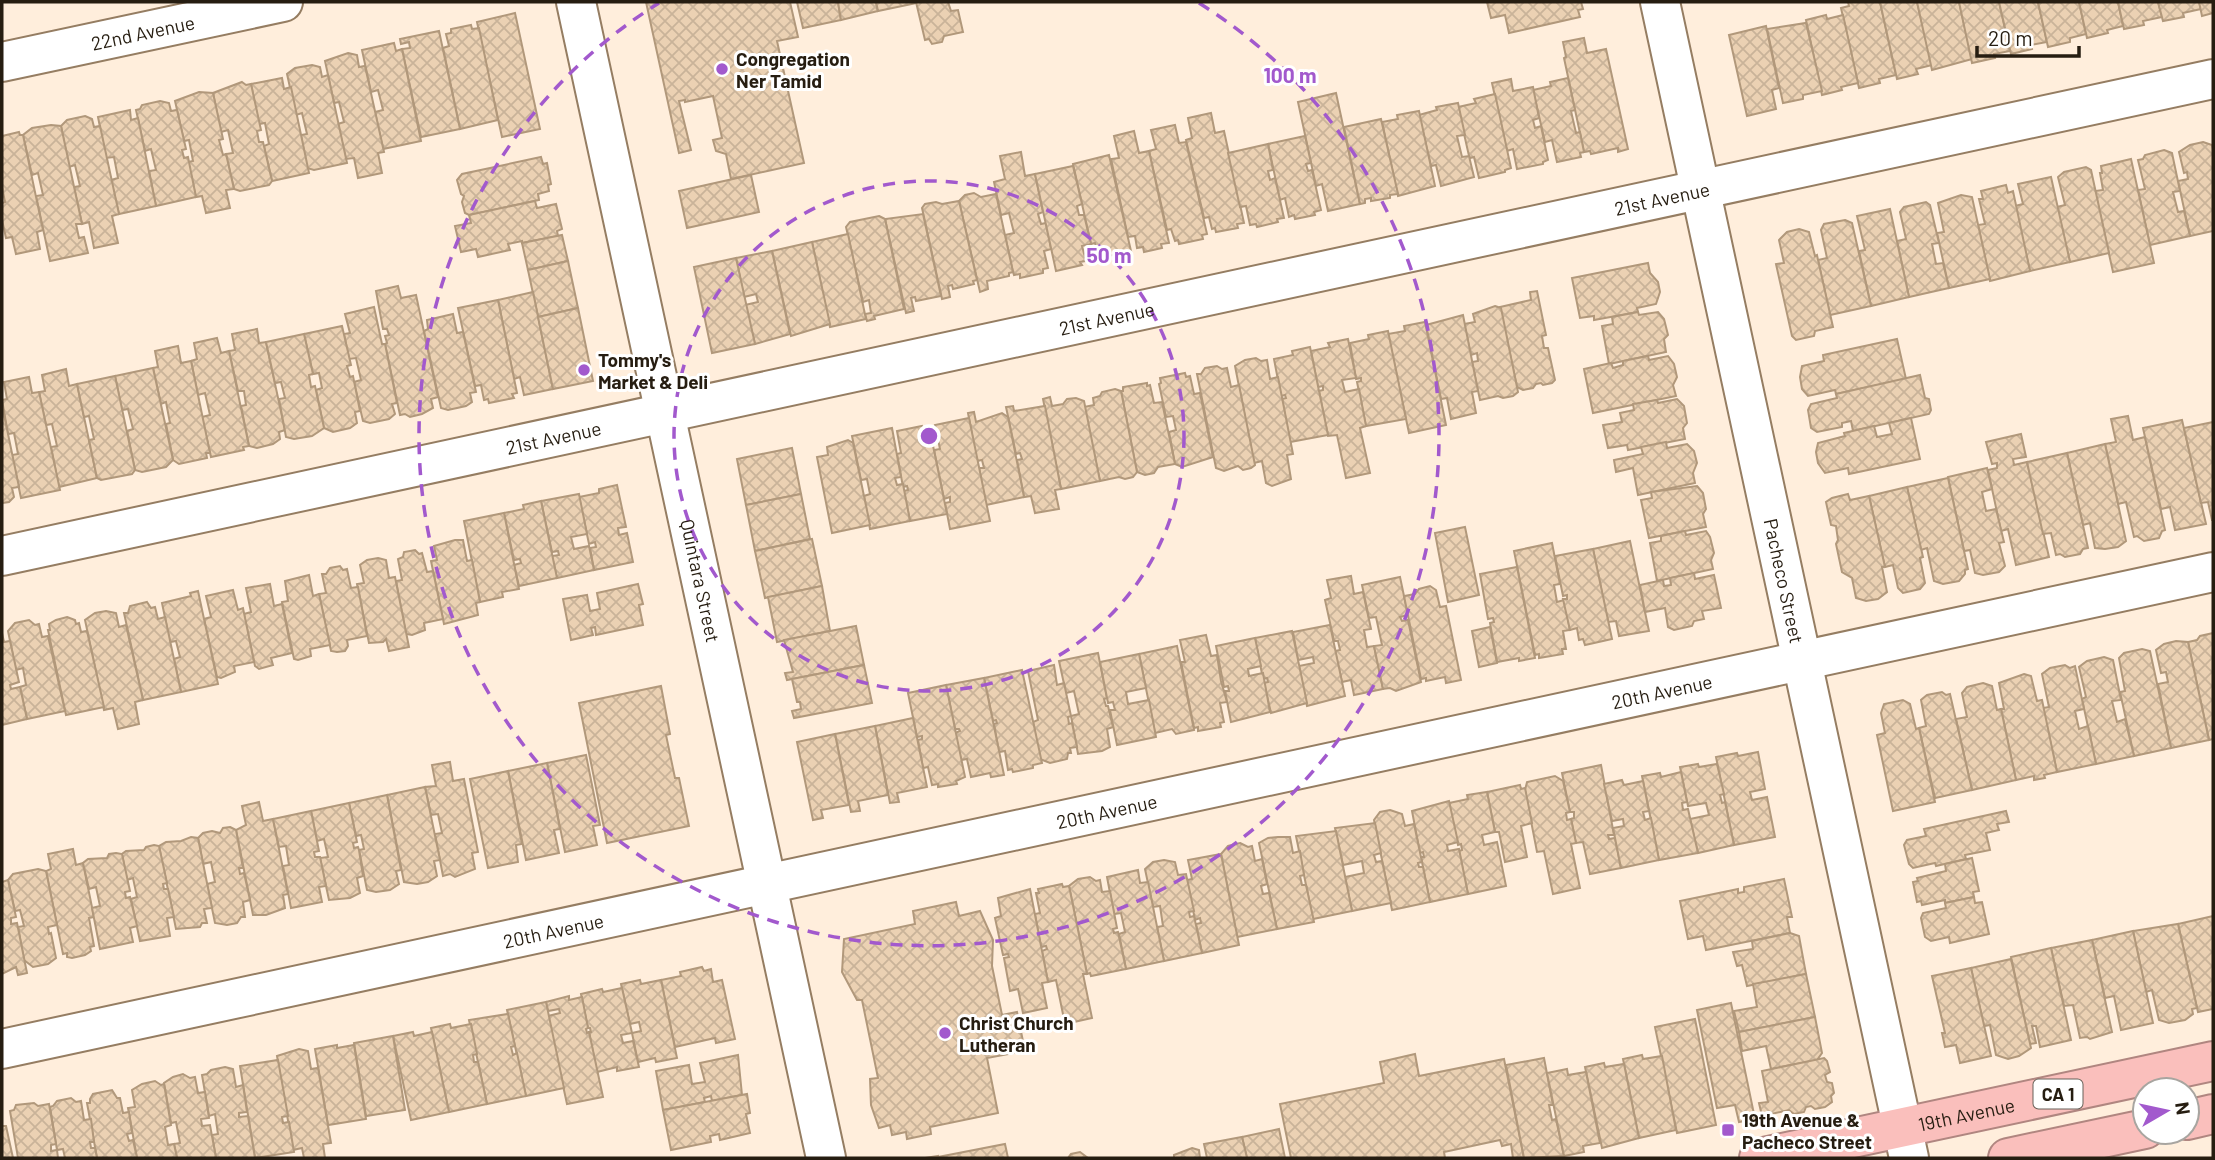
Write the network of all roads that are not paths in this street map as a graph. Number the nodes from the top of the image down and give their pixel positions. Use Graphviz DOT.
graph roads {
  1 [pos="283,2"];
  2 [pos="576,2"];
  3 [pos="1660,2"];
  4 [pos="2,62"];
  5 [pos="2213,79"];
  6 [pos="1700,189"];
  7 [pos="665,412"];
  8 [pos="2,556"];
  9 [pos="2213,572"];
  10 [pos="1802,661"];
  11 [pos="767,884"];
  12 [pos="2,1049"];
  13 [pos="2213,1061"];
  14 [pos="2131,1132"];
  15 [pos="1906,1143"];
  16 [pos="826,1158"];
  17 [pos="1759,1158"];
  18 [pos="2008,1158"];
  1 -- 4 [label="street, 22nd Avenue"];
  2 -- 7 [label="street, Quintara Street"];
  3 -- 6 [label="street, Pacheco Street"];
  5 -- 6 [label="street, 21st Avenue"];
  6 -- 7 [label="street, 21st Avenue"];
  6 -- 10 [label="street, Pacheco Street"];
  7 -- 8 [label="street, 21st Avenue"];
  7 -- 11 [label="street, Quintara Street"];
  9 -- 10 [label="street, 20th Avenue"];
  10 -- 11 [label="street, 20th Avenue"];
  10 -- 15 [label="street, Pacheco Street"];
  11 -- 12 [label="street, 20th Avenue"];
  11 -- 16 [label="street, Quintara Street"];
  13 -- 15 [label="highway, 19th Avenue / CA 1"];
  14 -- 18 [label="highway"];
  15 -- 17 [label="highway, 19th Avenue / CA 1"];
}
